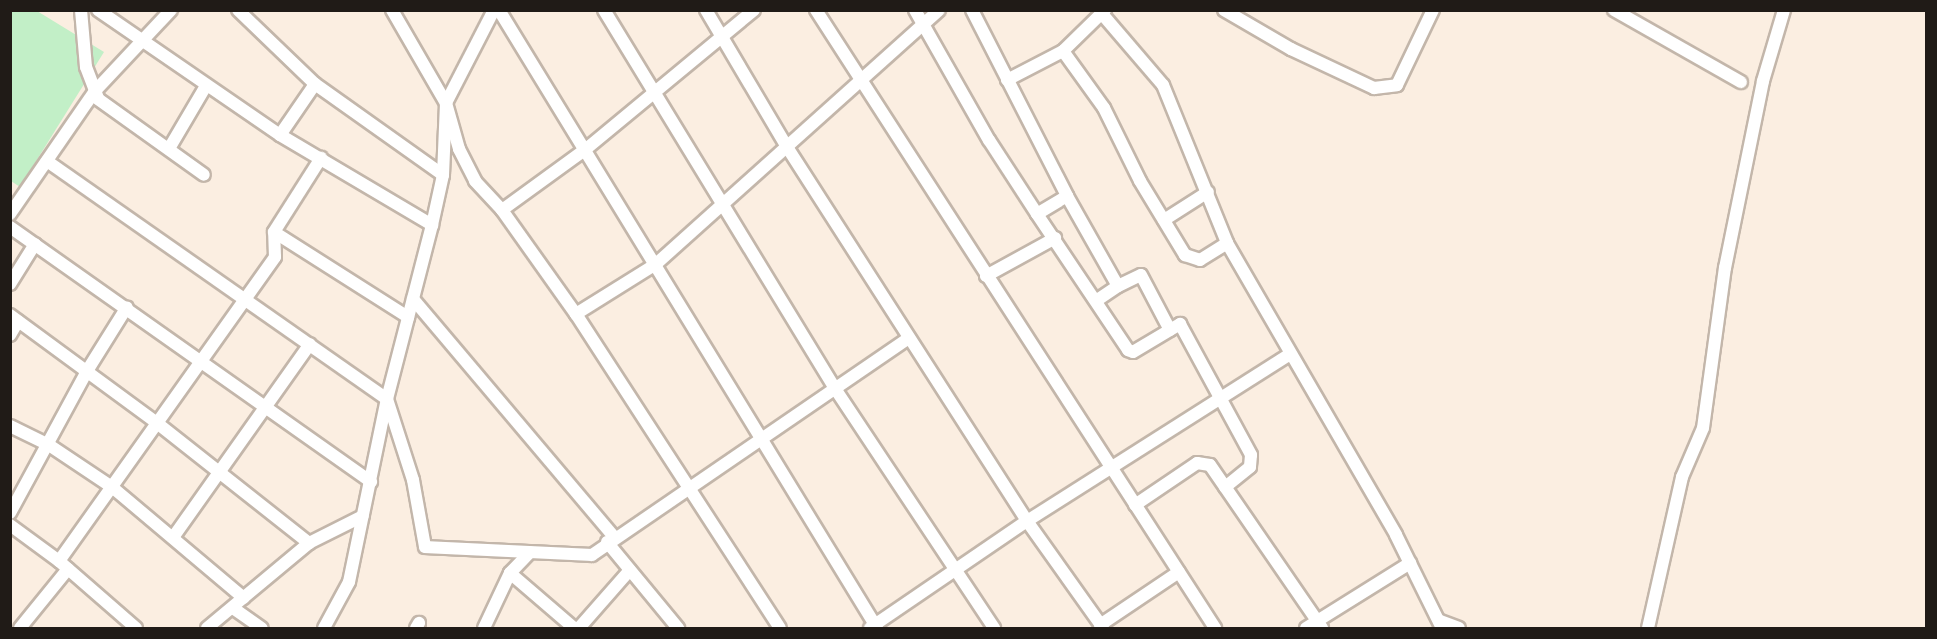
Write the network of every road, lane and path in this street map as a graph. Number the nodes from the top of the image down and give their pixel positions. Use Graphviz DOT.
graph roads {
  1 [pos="81,10"];
  2 [pos="98,10"];
  3 [pos="171,10"];
  4 [pos="238,10"];
  5 [pos="392,10"];
  6 [pos="494,10"];
  7 [pos="499,10"];
  8 [pos="604,10"];
  9 [pos="706,10"];
  10 [pos="753,10"];
  11 [pos="816,10"];
  12 [pos="915,10"];
  13 [pos="939,10"];
  14 [pos="972,10"];
  15 [pos="1224,10"];
  16 [pos="1433,10"];
  17 [pos="1614,10"];
  18 [pos="1784,10"];
  19 [pos="1104,13"];
  20 [pos="924,24"];
  21 [pos="722,36"];
  22 [pos="140,41"];
  23 [pos="1063,51"];
  24 [pos="1007,80"];
  25 [pos="860,81"];
  26 [pos="1741,82"];
  27 [pos="315,84"];
  28 [pos="206,86"];
  29 [pos="95,91"];
  30 [pos="653,94"];
  31 [pos="446,103"];
  32 [pos="280,135"];
  33 [pos="170,147"];
  34 [pos="787,147"];
  35 [pos="586,149"];
  36 [pos="321,158"];
  37 [pos="47,161"];
  38 [pos="204,175"];
  39 [pos="443,175"];
  40 [pos="1208,192"];
  41 [pos="1067,196"];
  42 [pos="721,206"];
  43 [pos="502,210"];
  44 [pos="10,214"];
  45 [pos="1037,214"];
  46 [pos="1164,220"];
  47 [pos="432,225"];
  48 [pos="10,227"];
  49 [pos="274,232"];
  50 [pos="1055,238"];
  51 [pos="1227,243"];
  52 [pos="35,244"];
  53 [pos="656,264"];
  54 [pos="986,276"];
  55 [pos="10,284"];
  56 [pos="1118,286"];
  57 [pos="246,298"];
  58 [pos="413,299"];
  59 [pos="1097,300"];
  60 [pos="127,307"];
  61 [pos="576,314"];
  62 [pos="408,317"];
  63 [pos="14,318"];
  64 [pos="1170,330"];
  65 [pos="10,335"];
  66 [pos="909,338"];
  67 [pos="310,344"];
  68 [pos="1290,354"];
  69 [pos="201,361"];
  70 [pos="87,372"];
  71 [pos="836,390"];
  72 [pos="387,399"];
  73 [pos="1219,399"];
  74 [pos="265,408"];
  75 [pos="157,423"];
  76 [pos="10,426"];
  77 [pos="761,437"];
  78 [pos="49,445"];
  79 [pos="1110,467"];
  80 [pos="220,472"];
  81 [pos="371,482"];
  82 [pos="112,486"];
  83 [pos="689,487"];
  84 [pos="1225,487"];
  85 [pos="1135,505"];
  86 [pos="10,513"];
  87 [pos="363,516"];
  88 [pos="1027,521"];
  89 [pos="10,525"];
  90 [pos="174,536"];
  91 [pos="611,539"];
  92 [pos="309,543"];
  93 [pos="530,552"];
  94 [pos="1410,563"];
  95 [pos="63,565"];
  96 [pos="630,570"];
  97 [pos="956,570"];
  98 [pos="1179,572"];
  99 [pos="510,573"];
  100 [pos="244,598"];
  101 [pos="233,608"];
  102 [pos="1320,625"];
  103 [pos="1441,625"];
  104 [pos="775,627"];
  105 [pos="874,627"];
  106 [pos="1101,627"];
  107 [pos="20,628"];
  108 [pos="135,628"];
  109 [pos="207,628"];
  110 [pos="262,628"];
  111 [pos="324,628"];
  112 [pos="484,628"];
  113 [pos="574,628"];
  114 [pos="579,628"];
  115 [pos="678,628"];
  116 [pos="994,628"];
  117 [pos="1215,628"];
  118 [pos="1306,628"];
  119 [pos="1459,628"];
  120 [pos="1648,628"];
  1 -- 29 [label="street"];
  2 -- 22 [label="street"];
  3 -- 22 [label="street"];
  4 -- 27 [label="street"];
  5 -- 31 [label="street"];
  6 -- 31 [label="street"];
  7 -- 35 [label="street"];
  8 -- 30 [label="street"];
  9 -- 21 [label="street"];
  10 -- 21 [label="street"];
  11 -- 25 [label="street"];
  12 -- 20 [label="street"];
  13 -- 20 [label="street"];
  14 -- 24 [label="street"];
  15 -- 16 [label="street"];
  17 -- 26 [label="street"];
  18 -- 120 [label="street"];
  19 -- 23 [label="street"];
  19 -- 40 [label="street"];
  20 -- 25 [label="street"];
  20 -- 45 [label="street"];
  21 -- 30 [label="street"];
  21 -- 34 [label="street"];
  22 -- 28 [label="street"];
  22 -- 29 [label="street"];
  23 -- 24 [label="street"];
  23 -- 46 [label="street"];
  24 -- 41 [label="street"];
  25 -- 34 [label="street"];
  25 -- 54 [label="street"];
  27 -- 32 [label="street"];
  27 -- 39 [label="street"];
  28 -- 32 [label="street"];
  28 -- 33 [label="street"];
  29 -- 33 [label="street"];
  29 -- 37 [label="street"];
  30 -- 35 [label="street"];
  30 -- 42 [label="street"];
  31 -- 39 [label="street"];
  31 -- 43 [label="street"];
  32 -- 36 [label="street"];
  33 -- 38 [label="street"];
  34 -- 42 [label="street"];
  34 -- 66 [label="street"];
  35 -- 43 [label="street"];
  35 -- 53 [label="street"];
  36 -- 47 [label="street"];
  36 -- 49 [label="street"];
  37 -- 44 [label="street"];
  37 -- 57 [label="street"];
  39 -- 47 [label="street"];
  40 -- 46 [label="street"];
  40 -- 51 [label="street"];
  41 -- 45 [label="street"];
  41 -- 56 [label="street"];
  42 -- 53 [label="street"];
  42 -- 71 [label="street"];
  43 -- 61 [label="street"];
  45 -- 50 [label="street"];
  46 -- 51 [label="street"];
  47 -- 58 [label="street"];
  48 -- 52 [label="street"];
  49 -- 57 [label="street"];
  49 -- 62 [label="street"];
  50 -- 54 [label="street"];
  50 -- 59 [label="street"];
  51 -- 68 [label="street"];
  52 -- 55 [label="street"];
  52 -- 60 [label="street"];
  53 -- 61 [label="street"];
  53 -- 77 [label="street"];
  54 -- 79 [label="street"];
  56 -- 59 [label="street"];
  56 -- 64 [label="street"];
  57 -- 67 [label="street"];
  57 -- 69 [label="street"];
  58 -- 62 [label="street"];
  58 -- 91 [label="street"];
  59 -- 64 [label="street"];
  60 -- 69 [label="street"];
  60 -- 70 [label="street"];
  61 -- 83 [label="street"];
  62 -- 72 [label="street"];
  63 -- 65 [label="street"];
  63 -- 70 [label="street"];
  64 -- 73 [label="street"];
  66 -- 71 [label="street"];
  66 -- 88 [label="street"];
  67 -- 72 [label="street"];
  67 -- 74 [label="street"];
  68 -- 73 [label="street"];
  68 -- 94 [label="street"];
  69 -- 74 [label="street"];
  69 -- 75 [label="street"];
  70 -- 75 [label="street"];
  70 -- 78 [label="street"];
  71 -- 77 [label="street"];
  71 -- 97 [label="street"];
  72 -- 81 [label="street"];
  72 -- 93 [label="street"];
  73 -- 79 [label="street"];
  73 -- 84 [label="street"];
  74 -- 80 [label="street"];
  74 -- 81 [label="street"];
  75 -- 80 [label="street"];
  75 -- 82 [label="street"];
  76 -- 78 [label="street"];
  77 -- 83 [label="street"];
  77 -- 105 [label="street"];
  78 -- 82 [label="street"];
  78 -- 86 [label="street"];
  79 -- 85 [label="street"];
  79 -- 88 [label="street"];
  80 -- 90 [label="street"];
  80 -- 92 [label="street"];
  81 -- 87 [label="street"];
  82 -- 90 [label="street"];
  82 -- 95 [label="street"];
  83 -- 91 [label="street"];
  83 -- 104 [label="street"];
  84 -- 85 [label="street"];
  84 -- 102 [label="street"];
  85 -- 98 [label="street"];
  87 -- 92 [label="street"];
  87 -- 111 [label="street"];
  88 -- 97 [label="street"];
  88 -- 106 [label="street"];
  89 -- 95 [label="street"];
  90 -- 100 [label="street"];
  91 -- 93 [label="street"];
  91 -- 96 [label="street"];
  92 -- 100 [label="street"];
  93 -- 99 [label="street"];
  94 -- 102 [label="street"];
  94 -- 103 [label="street"];
  95 -- 107 [label="street"];
  95 -- 108 [label="street"];
  96 -- 114 [label="street"];
  96 -- 115 [label="street"];
  97 -- 105 [label="street"];
  97 -- 116 [label="street"];
  98 -- 106 [label="street"];
  98 -- 117 [label="street"];
  99 -- 112 [label="street"];
  99 -- 113 [label="street"];
  100 -- 101 [label="street"];
  101 -- 109 [label="street"];
  101 -- 110 [label="street"];
  102 -- 118 [label="street"];
  103 -- 119 [label="street"];
}
